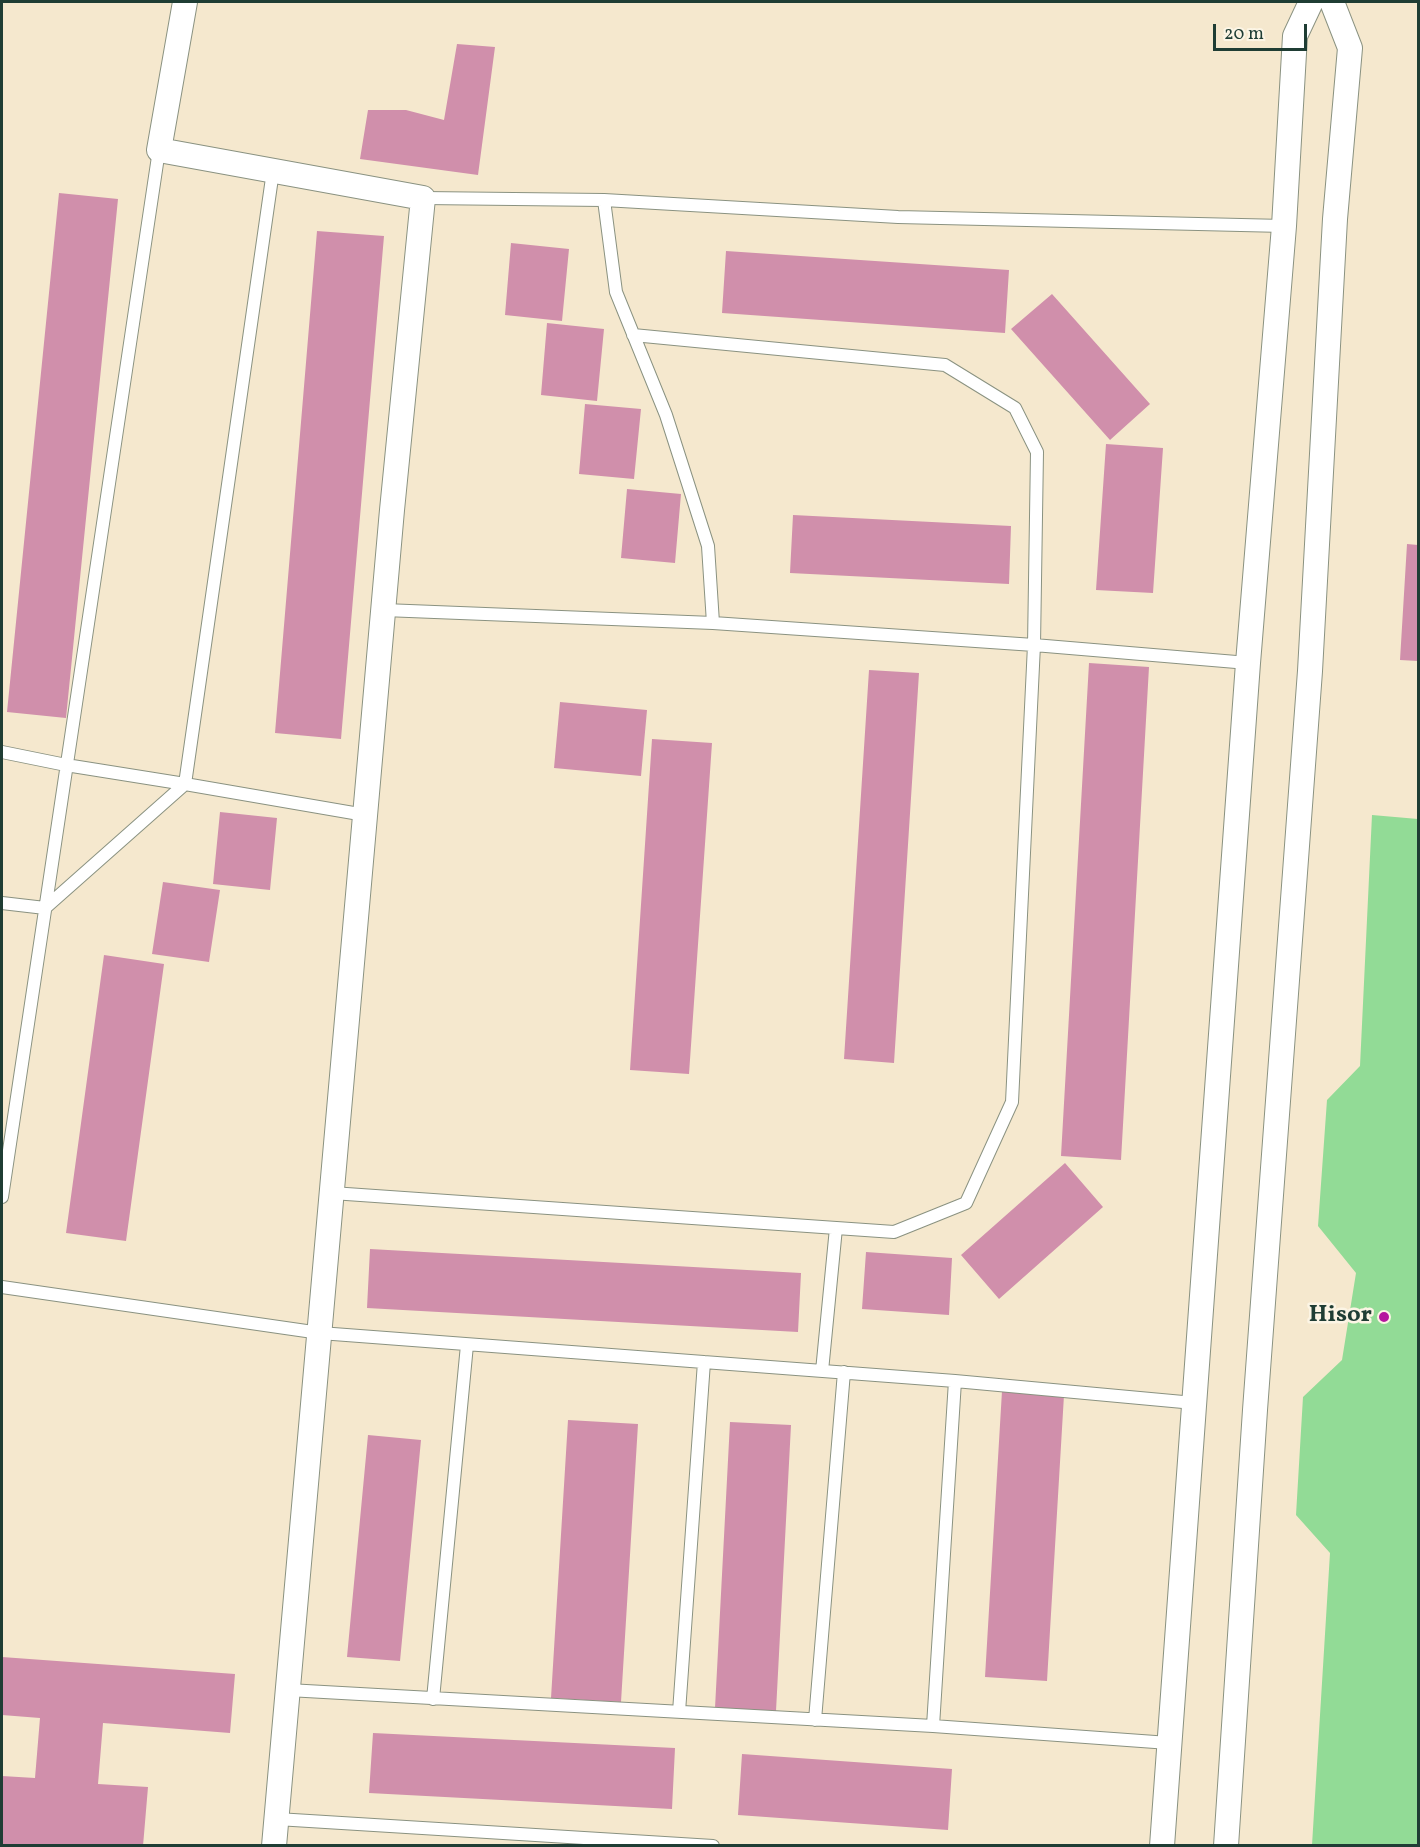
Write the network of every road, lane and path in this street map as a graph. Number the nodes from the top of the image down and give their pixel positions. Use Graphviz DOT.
graph roads {
  1 [pos="185,2"];
  2 [pos="1311,2"];
  3 [pos="1332,2"];
  4 [pos="159,150"];
  5 [pos="273,171"];
  6 [pos="423,198"];
  7 [pos="604,200"];
  8 [pos="1284,226"];
  9 [pos="633,335"];
  10 [pos="384,610"];
  11 [pos="713,623"];
  12 [pos="1034,645"];
  13 [pos="1248,663"];
  14 [pos="2,752"];
  15 [pos="66,765"];
  16 [pos="185,784"];
  17 [pos="365,815"];
  18 [pos="2,903"];
  19 [pos="45,908"];
  20 [pos="332,1193"];
  21 [pos="2,1197"];
  22 [pos="836,1228"];
  23 [pos="2,1287"];
  24 [pos="320,1333"];
  25 [pos="467,1345"];
  26 [pos="704,1362"];
  27 [pos="822,1371"];
  28 [pos="844,1372"];
  29 [pos="956,1381"];
  30 [pos="1194,1403"];
  31 [pos="288,1690"];
  32 [pos="433,1699"];
  33 [pos="680,1712"];
  34 [pos="815,1720"];
  35 [pos="933,1726"];
  36 [pos="1169,1743"];
  37 [pos="277,1819"];
  38 [pos="274,1845"];
  39 [pos="713,1845"];
  40 [pos="1162,1845"];
  41 [pos="1226,1845"];
  1 -- 4 [label="street"];
  2 -- 8 [label="street"];
  3 -- 41 [label="street"];
  4 -- 5 [label="street"];
  4 -- 15 [label="lane"];
  5 -- 6 [label="street"];
  5 -- 16 [label="lane"];
  6 -- 7 [label="lane"];
  6 -- 10 [label="street"];
  7 -- 8 [label="lane"];
  7 -- 9 [label="lane"];
  8 -- 13 [label="street"];
  9 -- 11 [label="lane"];
  9 -- 12 [label="lane"];
  10 -- 11 [label="lane"];
  10 -- 17 [label="street"];
  11 -- 12 [label="lane"];
  12 -- 13 [label="lane"];
  12 -- 22 [label="lane"];
  13 -- 30 [label="street"];
  14 -- 15 [label="lane"];
  15 -- 16 [label="lane"];
  15 -- 19 [label="lane"];
  16 -- 17 [label="lane"];
  16 -- 19 [label="lane"];
  17 -- 20 [label="street"];
  18 -- 19 [label="lane"];
  19 -- 21 [label="lane"];
  20 -- 22 [label="lane"];
  20 -- 24 [label="street"];
  22 -- 27 [label="lane"];
  23 -- 24 [label="lane"];
  24 -- 25 [label="lane"];
  24 -- 31 [label="street"];
  25 -- 26 [label="lane"];
  25 -- 32 [label="lane"];
  26 -- 27 [label="lane"];
  26 -- 33 [label="lane"];
  27 -- 28 [label="lane"];
  28 -- 29 [label="lane"];
  28 -- 34 [label="lane"];
  29 -- 30 [label="lane"];
  29 -- 35 [label="lane"];
  30 -- 36 [label="street"];
  31 -- 32 [label="lane"];
  31 -- 37 [label="street"];
  32 -- 33 [label="lane"];
  33 -- 34 [label="lane"];
  34 -- 35 [label="lane"];
  35 -- 36 [label="lane"];
  36 -- 40 [label="street"];
  37 -- 38 [label="street"];
  37 -- 39 [label="lane"];
}
